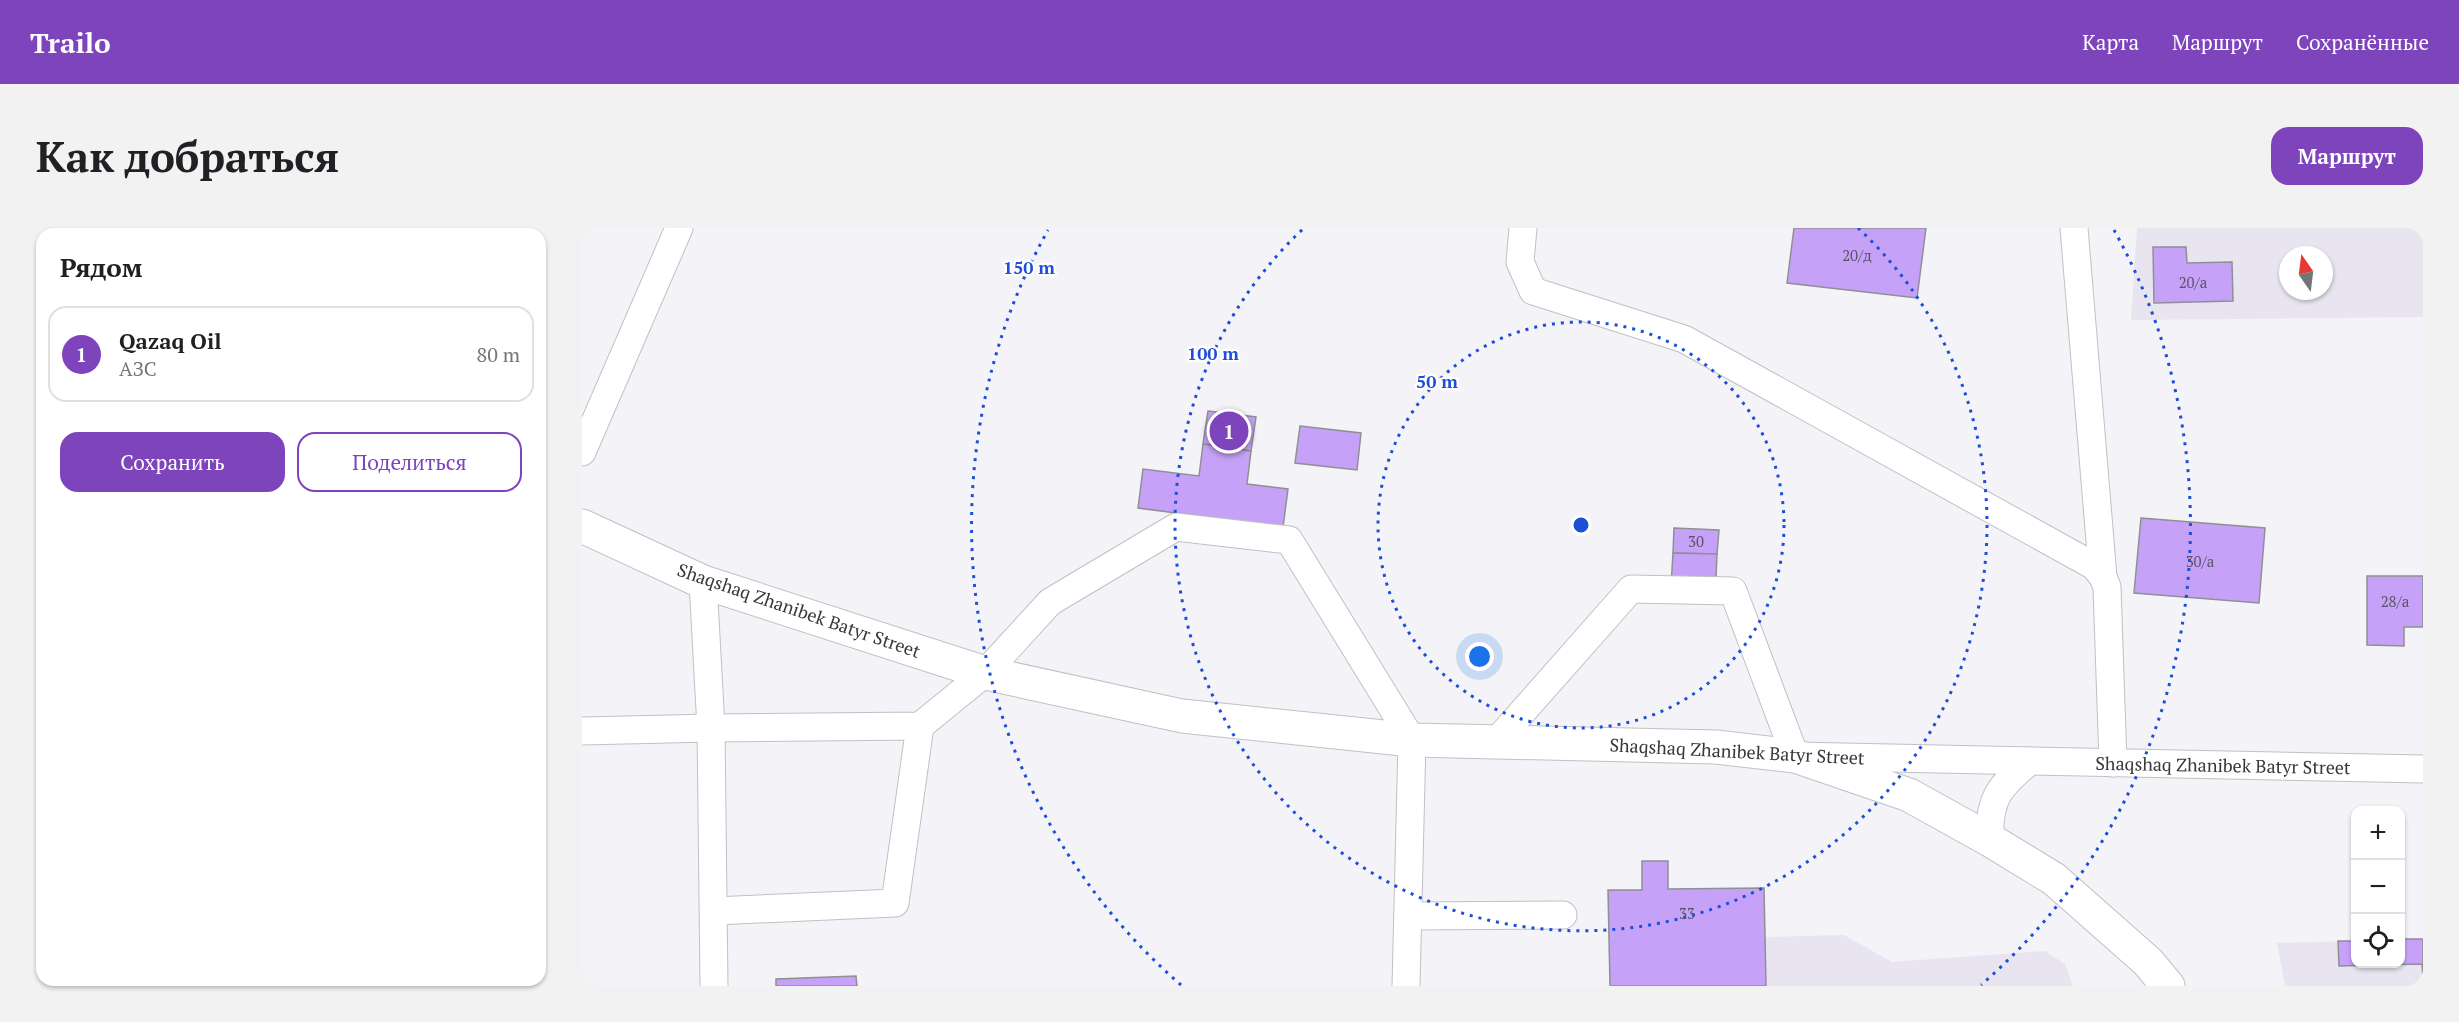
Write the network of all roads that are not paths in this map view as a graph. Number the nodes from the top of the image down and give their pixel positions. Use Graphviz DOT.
graph roads {
  1 [pos="679,228"];
  2 [pos="1523,228"];
  3 [pos="2074,228"];
  4 [pos="582,452"];
  5 [pos="582,526"];
  6 [pos="2103,577"];
  7 [pos="703,582"];
  8 [pos="985,673"];
  9 [pos="920,726"];
  10 [pos="711,728"];
  11 [pos="582,731"];
  12 [pos="1412,740"];
  13 [pos="1495,743"];
  14 [pos="1795,756"];
  15 [pos="2030,761"];
  16 [pos="2113,763"];
  17 [pos="2423,769"];
  18 [pos="1990,840"];
  19 [pos="714,911"];
  20 [pos="1563,915"];
  21 [pos="1408,916"];
  22 [pos="714,986"];
  23 [pos="1406,986"];
  24 [pos="2168,986"];
  1 -- 4 [label="street"];
  2 -- 6 [label="street"];
  3 -- 6 [label="street"];
  5 -- 7 [label="main road, Shaqshaq Zhanibek Batyr Street"];
  6 -- 16 [label="street"];
  7 -- 8 [label="main road, Shaqshaq Zhanibek Batyr Street"];
  7 -- 10 [label="street"];
  8 -- 9 [label="street"];
  8 -- 12 [label="main road, Shaqshaq Zhanibek Batyr Street"];
  8 -- 12 [label="street"];
  9 -- 10 [label="street"];
  9 -- 19 [label="street"];
  10 -- 11 [label="street"];
  10 -- 19 [label="street"];
  12 -- 13 [label="main road, Shaqshaq Zhanibek Batyr Street"];
  12 -- 21 [label="street"];
  13 -- 14 [label="main road, Shaqshaq Zhanibek Batyr Street"];
  13 -- 14 [label="street"];
  14 -- 15 [label="street, Shaqshaq Zhanibek Batyr Street"];
  14 -- 18 [label="main road"];
  15 -- 16 [label="street, Shaqshaq Zhanibek Batyr Street"];
  15 -- 18 [label="street"];
  16 -- 17 [label="street, Shaqshaq Zhanibek Batyr Street"];
  18 -- 24 [label="main road"];
  19 -- 22 [label="street"];
  20 -- 21 [label="street"];
  21 -- 23 [label="street"];
}
